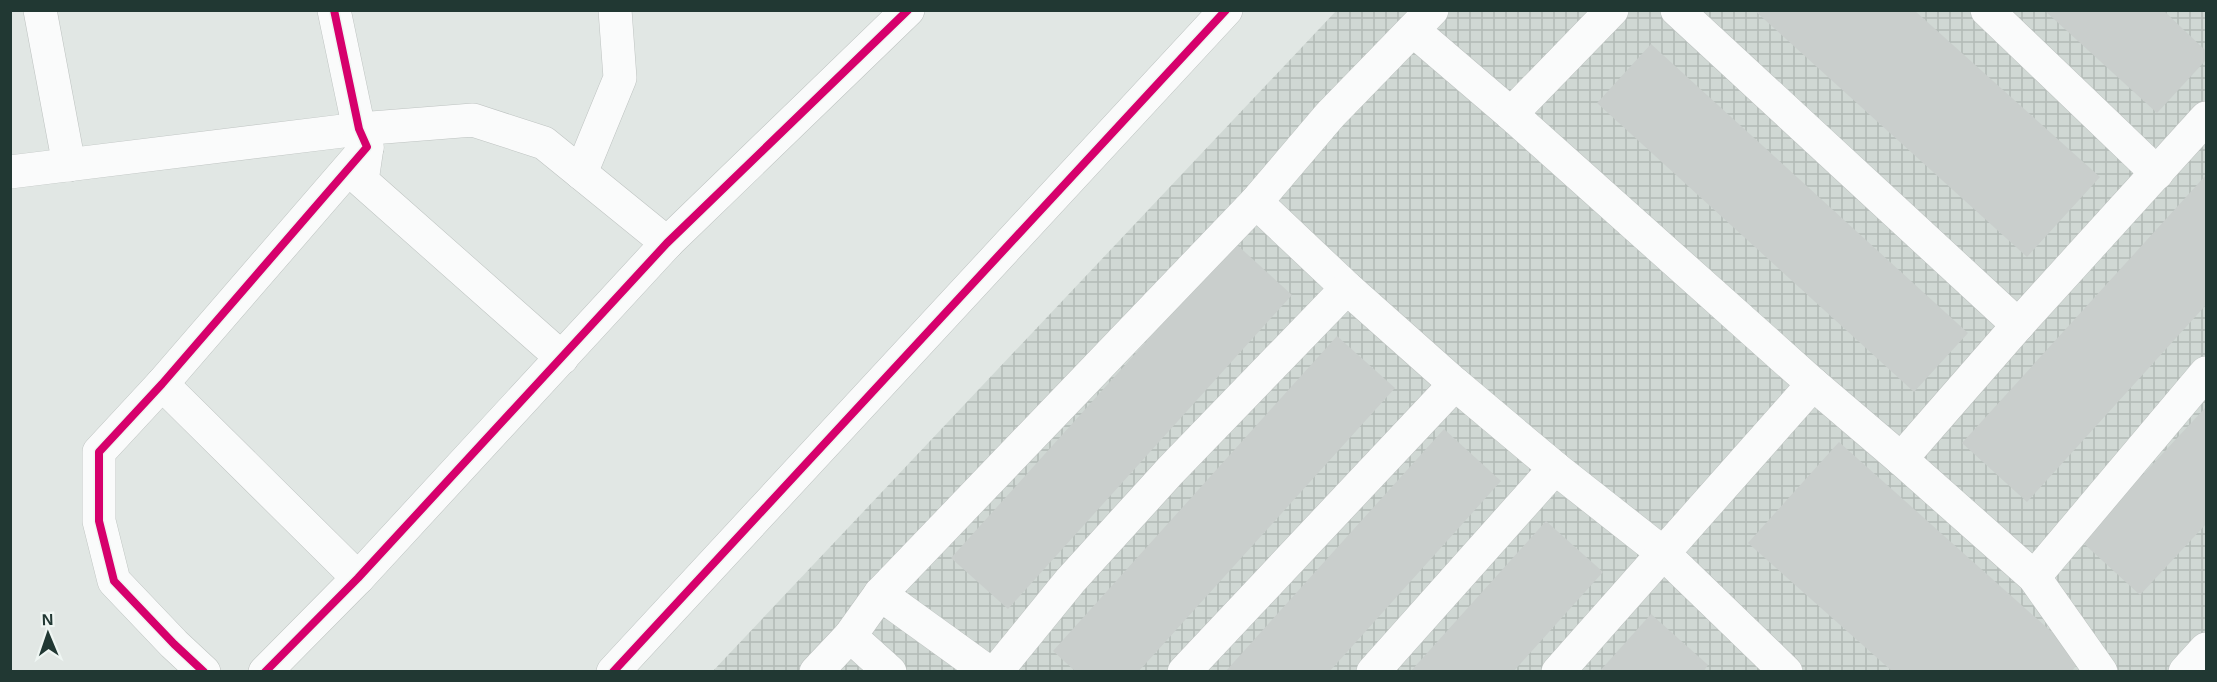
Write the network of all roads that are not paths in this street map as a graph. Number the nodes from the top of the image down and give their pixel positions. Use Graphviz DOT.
graph roads {
  1 [pos="40,10"];
  2 [pos="334,10"];
  3 [pos="615,10"];
  4 [pos="908,10"];
  5 [pos="1226,10"];
  6 [pos="1612,10"];
  7 [pos="1677,10"];
  8 [pos="1987,10"];
  9 [pos="1423,21"];
  10 [pos="1511,114"];
  11 [pos="2206,118"];
  12 [pos="363,138"];
  13 [pos="69,165"];
  14 [pos="10,172"];
  15 [pos="2157,172"];
  16 [pos="581,173"];
  17 [pos="1256,202"];
  18 [pos="667,243"];
  19 [pos="1347,288"];
  20 [pos="2018,325"];
  21 [pos="562,358"];
  22 [pos="2206,373"];
  23 [pos="162,384"];
  24 [pos="1455,384"];
  25 [pos="1813,384"];
  26 [pos="1901,459"];
  27 [pos="1555,468"];
  28 [pos="1663,552"];
  29 [pos="2034,577"];
  30 [pos="357,578"];
  31 [pos="880,594"];
  32 [pos="850,636"];
  33 [pos="2206,649"];
  34 [pos="1767,665"];
  35 [pos="204,672"];
  36 [pos="265,672"];
  37 [pos="613,672"];
  38 [pos="816,672"];
  39 [pos="890,672"];
  40 [pos="988,672"];
  41 [pos="996,672"];
  42 [pos="1184,672"];
  43 [pos="1373,672"];
  44 [pos="1558,672"];
  45 [pos="2101,672"];
  46 [pos="2185,672"];
  1 -- 13 [label="street"];
  2 -- 12 [label="street"];
  3 -- 16 [label="street"];
  4 -- 18 [label="street"];
  5 -- 37 [label="street"];
  6 -- 10 [label="street"];
  7 -- 20 [label="street"];
  8 -- 15 [label="street"];
  9 -- 10 [label="street"];
  9 -- 17 [label="street"];
  10 -- 25 [label="street"];
  11 -- 15 [label="street"];
  12 -- 13 [label="street"];
  12 -- 16 [label="street"];
  12 -- 21 [label="street"];
  12 -- 23 [label="street"];
  13 -- 14 [label="street"];
  15 -- 20 [label="street"];
  16 -- 18 [label="street"];
  17 -- 19 [label="street"];
  17 -- 31 [label="street"];
  18 -- 21 [label="street"];
  19 -- 24 [label="street"];
  19 -- 41 [label="street"];
  20 -- 26 [label="street"];
  21 -- 30 [label="street"];
  22 -- 29 [label="street"];
  23 -- 30 [label="street"];
  23 -- 35 [label="street"];
  24 -- 27 [label="street"];
  24 -- 42 [label="street"];
  25 -- 26 [label="street"];
  25 -- 28 [label="street"];
  26 -- 29 [label="street"];
  27 -- 28 [label="street"];
  27 -- 43 [label="street"];
  28 -- 34 [label="street"];
  28 -- 44 [label="street"];
  29 -- 45 [label="street"];
  30 -- 36 [label="street"];
  31 -- 32 [label="street"];
  31 -- 40 [label="street"];
  32 -- 38 [label="street"];
  32 -- 39 [label="street"];
  33 -- 46 [label="street"];
}
